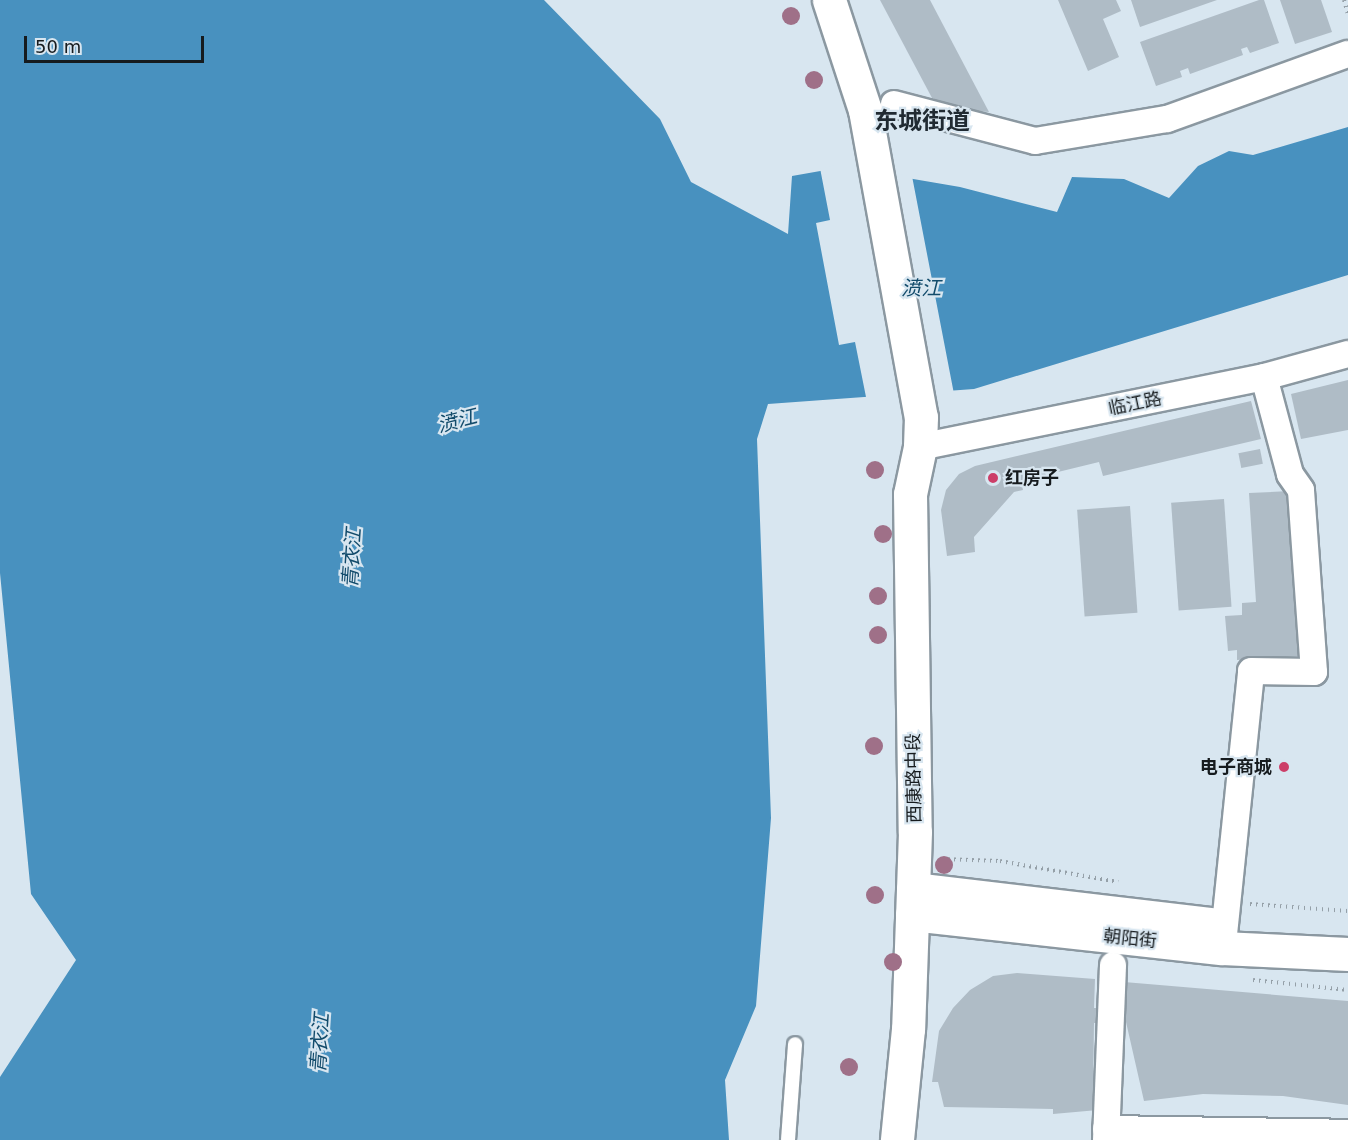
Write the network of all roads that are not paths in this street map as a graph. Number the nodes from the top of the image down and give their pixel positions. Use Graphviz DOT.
graph roads {
  1 [pos="830,0"];
  2 [pos="1348,54"];
  3 [pos="894,104"];
  4 [pos="1348,354"];
  5 [pos="1264,377"];
  6 [pos="920,432"];
  7 [pos="912,901"];
  8 [pos="1348,934"];
  9 [pos="1223,937"];
  10 [pos="1348,954"];
  11 [pos="1113,965"];
  12 [pos="795,1044"];
  13 [pos="1348,1133"];
  14 [pos="1106,1134"];
  15 [pos="788,1140"];
  16 [pos="897,1140"];
  1 -- 6 [label="street"];
  2 -- 3 [label="street"];
  4 -- 5 [label="street, 临江路"];
  5 -- 6 [label="street, 临江路"];
  5 -- 9 [label="street"];
  6 -- 7 [label="street, 西康路中段"];
  7 -- 9 [label="street, 朝阳街"];
  7 -- 16 [label="street, 西康路中段"];
  8 -- 9 [label="street, 朝阳街"];
  9 -- 10 [label="street, 朝阳街"];
  11 -- 14 [label="street"];
  12 -- 15 [label="lane"];
  13 -- 14 [label="street"];
}
